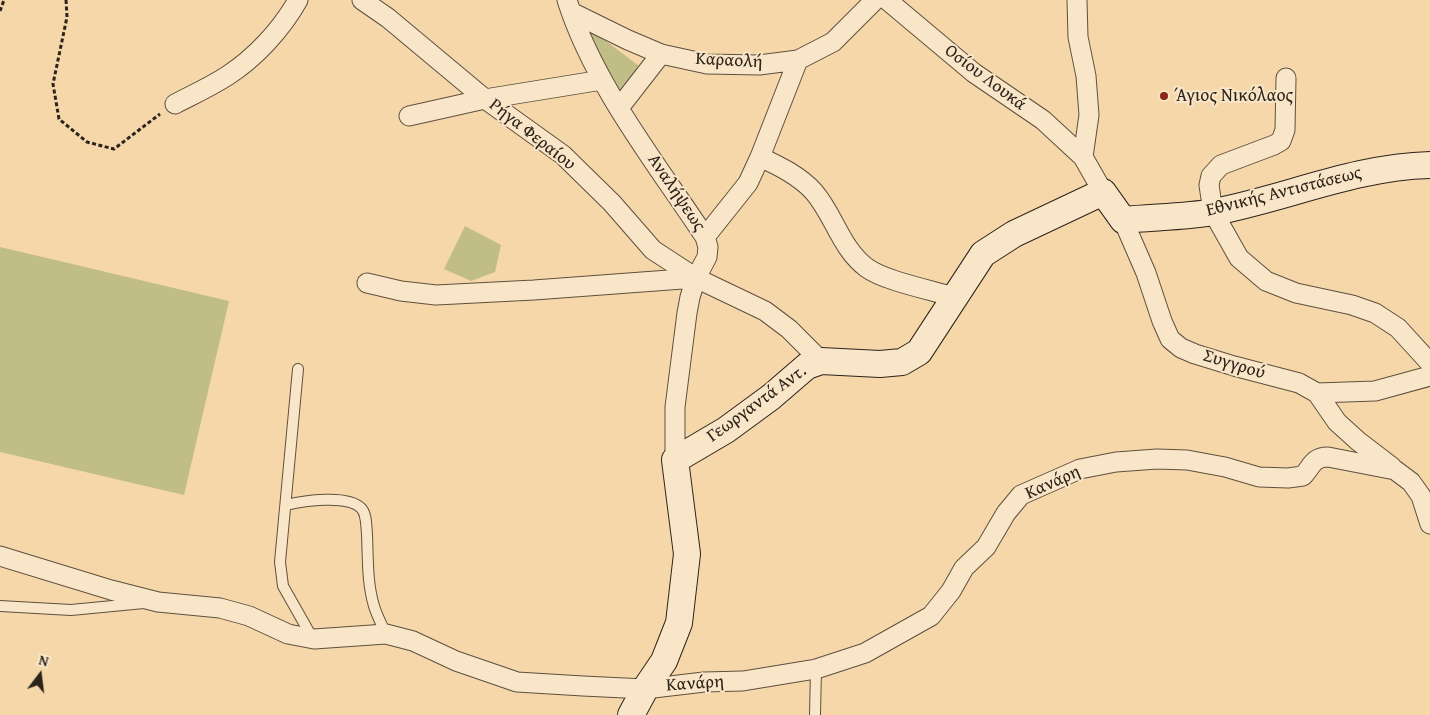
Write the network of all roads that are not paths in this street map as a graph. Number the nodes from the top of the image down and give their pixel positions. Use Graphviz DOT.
graph roads {
  1 [pos="298,0"];
  2 [pos="362,0"];
  3 [pos="875,0"];
  4 [pos="887,0"];
  5 [pos="1077,0"];
  6 [pos="569,6"];
  7 [pos="661,54"];
  8 [pos="798,60"];
  9 [pos="1286,78"];
  10 [pos="602,80"];
  11 [pos="485,99"];
  12 [pos="175,104"];
  13 [pos="619,108"];
  14 [pos="409,116"];
  15 [pos="760,156"];
  16 [pos="1083,157"];
  17 [pos="1430,166"];
  18 [pos="1103,192"];
  19 [pos="1213,212"];
  20 [pos="1123,220"];
  21 [pos="706,237"];
  22 [pos="696,278"];
  23 [pos="367,282"];
  24 [pos="954,297"];
  25 [pos="821,361"];
  26 [pos="1430,364"];
  27 [pos="298,369"];
  28 [pos="1430,376"];
  29 [pos="1317,393"];
  30 [pos="675,460"];
  31 [pos="1395,470"];
  32 [pos="286,504"];
  33 [pos="1430,524"];
  34 [pos="0,556"];
  35 [pos="158,602"];
  36 [pos="0,606"];
  37 [pos="386,634"];
  38 [pos="314,640"];
  39 [pos="816,669"];
  40 [pos="645,689"];
  41 [pos="631,715"];
  42 [pos="815,715"];
  1 -- 12 [label="street"];
  2 -- 11 [label="street, Ρήγα Φεραίου"];
  3 -- 8 [label="street, Καραολή"];
  4 -- 16 [label="street, Οσίου Λουκά"];
  5 -- 16 [label="street"];
  6 -- 7 [label="street, Καραολή"];
  6 -- 10 [label="street, Αναλήψεως"];
  7 -- 8 [label="street, Καραολή"];
  7 -- 13 [label="street"];
  8 -- 15 [label="street"];
  9 -- 19 [label="street"];
  10 -- 11 [label="street"];
  10 -- 13 [label="street, Αναλήψεως"];
  11 -- 14 [label="street"];
  11 -- 22 [label="street, Ρήγα Φεραίου"];
  13 -- 21 [label="street, Αναλήψεως"];
  15 -- 21 [label="street"];
  15 -- 24 [label="street"];
  16 -- 18 [label="street"];
  17 -- 19 [label="main road, Εθνικής Αντιστάσεως"];
  18 -- 20 [label="main road"];
  18 -- 24 [label="main road, Γεωργαντά Αντ."];
  19 -- 20 [label="main road, Εθνικής Αντιστάσεως"];
  19 -- 26 [label="street"];
  20 -- 29 [label="street, Συγγρού"];
  21 -- 22 [label="street, Αναλήψεως"];
  22 -- 23 [label="street"];
  22 -- 25 [label="street, Ρήγα Φεραίου"];
  22 -- 30 [label="street, Αναλήψεως"];
  24 -- 25 [label="main road, Γεωργαντά Αντ."];
  25 -- 30 [label="main road, Γεωργαντά Αντ."];
  27 -- 32 [label="lane"];
  28 -- 29 [label="street"];
  29 -- 31 [label="street, Συγγρού"];
  30 -- 40 [label="main road"];
  31 -- 33 [label="street, Κανάρη"];
  31 -- 39 [label="street, Κανάρη"];
  32 -- 37 [label="lane"];
  32 -- 38 [label="lane"];
  34 -- 35 [label="street, Κανάρη"];
  35 -- 36 [label="lane"];
  35 -- 38 [label="street, Κανάρη"];
  37 -- 38 [label="street, Κανάρη"];
  37 -- 40 [label="street, Κανάρη"];
  39 -- 40 [label="street, Κανάρη"];
  39 -- 42 [label="lane"];
  40 -- 41 [label="main road"];
}
